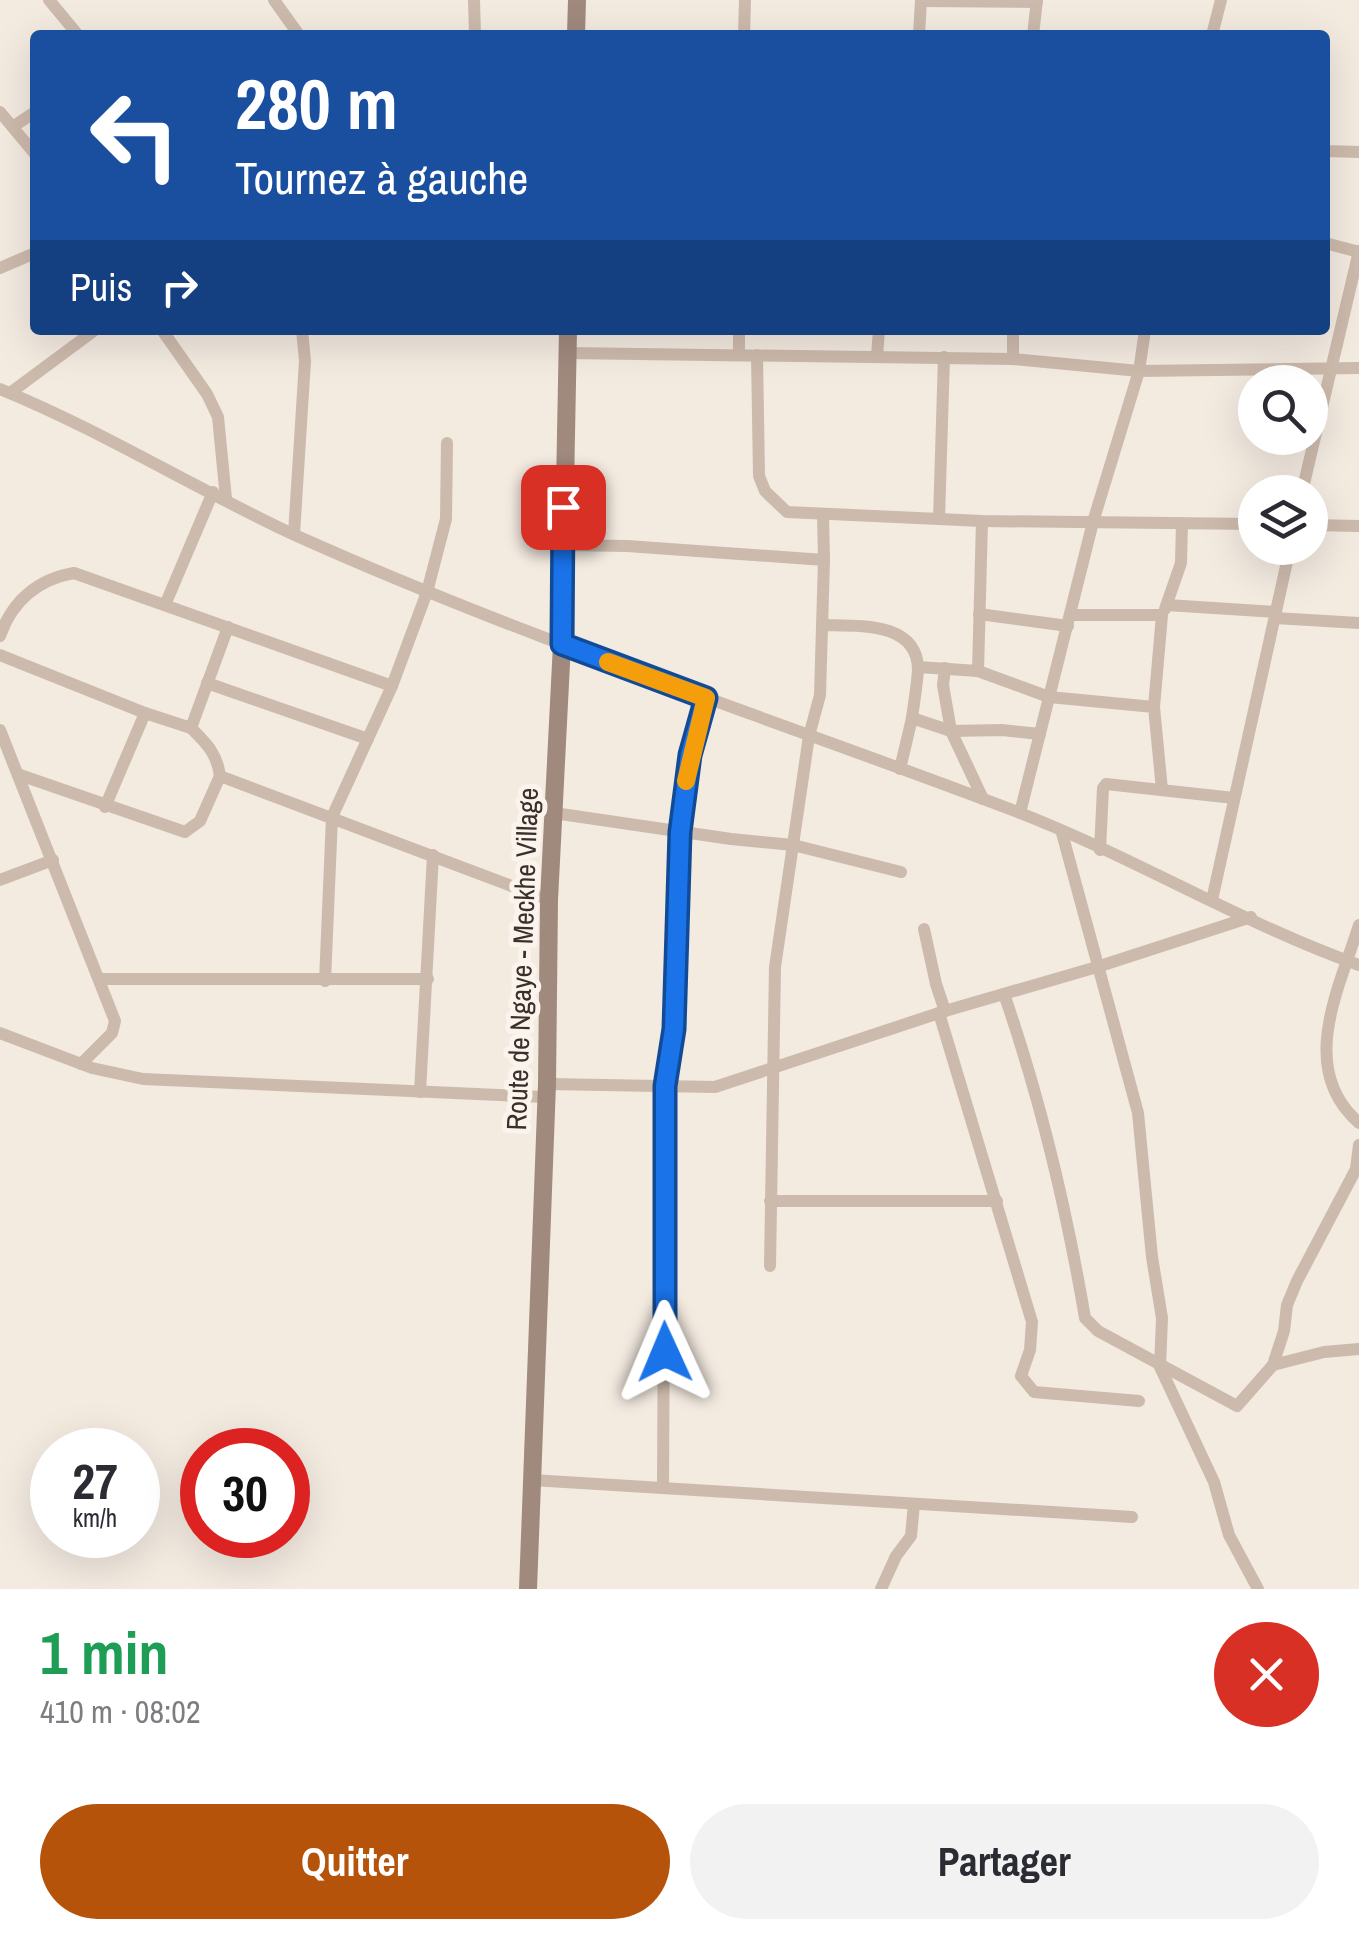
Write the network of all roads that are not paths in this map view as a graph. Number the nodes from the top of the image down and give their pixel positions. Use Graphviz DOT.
graph roads {
  1 [pos="48,0"];
  2 [pos="274,0"];
  3 [pos="474,0"];
  4 [pos="576,0"];
  5 [pos="744,0"];
  6 [pos="1221,0"];
  7 [pos="921,1"];
  8 [pos="1037,1"];
  9 [pos="74,30"];
  10 [pos="295,30"];
  11 [pos="476,30"];
  12 [pos="576,30"];
  13 [pos="744,30"];
  14 [pos="919,30"];
  15 [pos="1034,30"];
  16 [pos="1213,30"];
  17 [pos="0,112"];
  18 [pos="30,115"];
  19 [pos="14,126"];
  20 [pos="30,147"];
  21 [pos="1330,151"];
  22 [pos="1359,152"];
  23 [pos="1330,244"];
  24 [pos="1359,252"];
  25 [pos="30,256"];
  26 [pos="0,268"];
  27 [pos="87,335"];
  28 [pos="166,335"];
  29 [pos="302,335"];
  30 [pos="568,335"];
  31 [pos="739,335"];
  32 [pos="879,335"];
  33 [pos="1014,335"];
  34 [pos="1144,335"];
  35 [pos="567,352"];
  36 [pos="739,355"];
  37 [pos="757,355"];
  38 [pos="877,356"];
  39 [pos="944,358"];
  40 [pos="1013,359"];
  41 [pos="1330,366"];
  42 [pos="1359,368"];
  43 [pos="1139,371"];
  44 [pos="5,391"];
  45 [pos="447,443"];
  46 [pos="1306,475"];
  47 [pos="219,495"];
  48 [pos="823,514"];
  49 [pos="939,519"];
  50 [pos="982,521"];
  51 [pos="1093,522"];
  52 [pos="1182,523"];
  53 [pos="1238,524"];
  54 [pos="1328,525"];
  55 [pos="1359,526"];
  56 [pos="294,534"];
  57 [pos="562,545"];
  58 [pos="824,560"];
  59 [pos="1286,565"];
  60 [pos="427,592"];
  61 [pos="165,605"];
  62 [pos="1164,610"];
  63 [pos="979,614"];
  64 [pos="1275,615"];
  65 [pos="1070,620"];
  66 [pos="1359,624"];
  67 [pos="823,625"];
  68 [pos="228,627"];
  69 [pos="0,636"];
  70 [pos="562,644"];
  71 [pos="0,655"];
  72 [pos="918,667"];
  73 [pos="945,668"];
  74 [pos="978,671"];
  75 [pos="207,683"];
  76 [pos="392,686"];
  77 [pos="1049,697"];
  78 [pos="706,698"];
  79 [pos="1154,707"];
  80 [pos="145,713"];
  81 [pos="912,718"];
  82 [pos="191,728"];
  83 [pos="0,730"];
  84 [pos="951,732"];
  85 [pos="1040,734"];
  86 [pos="809,736"];
  87 [pos="368,740"];
  88 [pos="900,769"];
  89 [pos="20,774"];
  90 [pos="220,776"];
  91 [pos="1162,790"];
  92 [pos="1234,798"];
  93 [pos="983,800"];
  94 [pos="105,807"];
  95 [pos="554,813"];
  96 [pos="1020,813"];
  97 [pos="332,817"];
  98 [pos="680,832"];
  99 [pos="1062,833"];
  100 [pos="793,845"];
  101 [pos="1100,850"];
  102 [pos="433,855"];
  103 [pos="53,860"];
  104 [pos="901,872"];
  105 [pos="0,880"];
  106 [pos="549,900"];
  107 [pos="1212,900"];
  108 [pos="1251,917"];
  109 [pos="1358,928"];
  110 [pos="924,929"];
  111 [pos="1353,963"];
  112 [pos="1097,967"];
  113 [pos="100,979"];
  114 [pos="428,979"];
  115 [pos="324,981"];
  116 [pos="1004,994"];
  117 [pos="942,1012"];
  118 [pos="0,1033"];
  119 [pos="81,1064"];
  120 [pos="772,1068"];
  121 [pos="665,1086"];
  122 [pos="546,1090"];
  123 [pos="420,1092"];
  124 [pos="1356,1120"];
  125 [pos="1359,1145"];
  126 [pos="770,1201"];
  127 [pos="997,1201"];
  128 [pos="770,1266"];
  129 [pos="1359,1349"];
  130 [pos="1272,1365"];
  131 [pos="1160,1367"];
  132 [pos="1139,1400"];
  133 [pos="532,1480"];
  134 [pos="663,1488"];
  135 [pos="914,1504"];
  136 [pos="1132,1518"];
  137 [pos="528,1589"];
  138 [pos="880,1589"];
  139 [pos="1258,1589"];
  1 -- 9 [label="street"];
  2 -- 10 [label="street"];
  3 -- 11 [label="street"];
  4 -- 12 [label="main road"];
  5 -- 13 [label="street"];
  6 -- 16 [label="street"];
  7 -- 8 [label="street"];
  7 -- 14 [label="street"];
  8 -- 15 [label="street"];
  17 -- 19 [label="street"];
  18 -- 19 [label="street"];
  19 -- 20 [label="street"];
  21 -- 22 [label="street"];
  23 -- 24 [label="street"];
  24 -- 41 [label="street"];
  25 -- 26 [label="street"];
  27 -- 44 [label="street"];
  28 -- 47 [label="street"];
  29 -- 56 [label="street"];
  30 -- 35 [label="main road, Route de Ngaye - Meckhe Village"];
  31 -- 36 [label="street"];
  32 -- 38 [label="street"];
  33 -- 40 [label="street"];
  34 -- 43 [label="street"];
  35 -- 36 [label="street"];
  35 -- 57 [label="main road, Route de Ngaye - Meckhe Village"];
  36 -- 37 [label="street"];
  37 -- 38 [label="street"];
  37 -- 48 [label="street"];
  38 -- 39 [label="street"];
  39 -- 40 [label="street"];
  39 -- 49 [label="street"];
  40 -- 43 [label="street"];
  41 -- 42 [label="street"];
  41 -- 43 [label="street"];
  41 -- 46 [label="street"];
  43 -- 51 [label="street"];
  44 -- 47 [label="street"];
  45 -- 60 [label="street"];
  47 -- 56 [label="street"];
  47 -- 61 [label="street"];
  48 -- 49 [label="street"];
  48 -- 58 [label="street"];
  49 -- 50 [label="street"];
  50 -- 51 [label="street"];
  50 -- 63 [label="street"];
  51 -- 52 [label="street"];
  51 -- 65 [label="street"];
  52 -- 53 [label="street"];
  52 -- 62 [label="street"];
  54 -- 55 [label="street"];
  56 -- 60 [label="street"];
  57 -- 58 [label="street"];
  57 -- 70 [label="main road, Route de Ngaye - Meckhe Village"];
  58 -- 67 [label="street"];
  59 -- 64 [label="street"];
  60 -- 70 [label="street"];
  60 -- 76 [label="street"];
  61 -- 68 [label="street"];
  61 -- 69 [label="street"];
  62 -- 64 [label="street"];
  62 -- 65 [label="street"];
  62 -- 79 [label="street"];
  63 -- 65 [label="street"];
  63 -- 74 [label="street"];
  64 -- 66 [label="street"];
  64 -- 92 [label="street"];
  65 -- 77 [label="street"];
  67 -- 72 [label="street"];
  67 -- 86 [label="street"];
  68 -- 75 [label="street"];
  68 -- 76 [label="street"];
  70 -- 78 [label="street"];
  70 -- 95 [label="main road, Route de Ngaye - Meckhe Village"];
  71 -- 80 [label="street"];
  72 -- 73 [label="street"];
  72 -- 81 [label="street"];
  73 -- 74 [label="street"];
  73 -- 84 [label="street"];
  74 -- 77 [label="street"];
  75 -- 82 [label="street"];
  75 -- 87 [label="street"];
  76 -- 87 [label="street"];
  77 -- 79 [label="street"];
  77 -- 85 [label="street"];
  78 -- 86 [label="street"];
  78 -- 98 [label="street"];
  79 -- 91 [label="street"];
  80 -- 82 [label="street"];
  80 -- 94 [label="street"];
  81 -- 84 [label="street"];
  81 -- 88 [label="street"];
  82 -- 90 [label="street"];
  83 -- 89 [label="street"];
  84 -- 85 [label="street"];
  84 -- 93 [label="street"];
  85 -- 96 [label="street"];
  86 -- 88 [label="street"];
  86 -- 100 [label="street"];
  87 -- 97 [label="street"];
  88 -- 93 [label="street"];
  89 -- 94 [label="street"];
  89 -- 103 [label="street"];
  90 -- 94 [label="street"];
  90 -- 97 [label="street"];
  91 -- 92 [label="street"];
  91 -- 101 [label="street"];
  92 -- 107 [label="street"];
  93 -- 96 [label="street"];
  95 -- 98 [label="street"];
  95 -- 106 [label="main road, Route de Ngaye - Meckhe Village"];
  96 -- 99 [label="street"];
  97 -- 102 [label="street"];
  97 -- 115 [label="street"];
  98 -- 100 [label="street"];
  98 -- 121 [label="street"];
  99 -- 101 [label="street"];
  99 -- 112 [label="street"];
  100 -- 104 [label="street"];
  100 -- 120 [label="street"];
  101 -- 107 [label="street"];
  102 -- 106 [label="street"];
  102 -- 114 [label="street"];
  103 -- 105 [label="street"];
  103 -- 113 [label="street"];
  106 -- 122 [label="main road, Route de Ngaye - Meckhe Village"];
  107 -- 108 [label="street"];
  108 -- 111 [label="street"];
  108 -- 112 [label="street"];
  109 -- 111 [label="street"];
  110 -- 117 [label="street"];
  111 -- 124 [label="street"];
  112 -- 116 [label="street"];
  112 -- 131 [label="street"];
  113 -- 115 [label="street"];
  113 -- 119 [label="street"];
  114 -- 115 [label="street"];
  114 -- 123 [label="street"];
  116 -- 117 [label="street"];
  116 -- 131 [label="street"];
  117 -- 120 [label="street"];
  117 -- 127 [label="street"];
  118 -- 119 [label="street"];
  119 -- 123 [label="street"];
  120 -- 121 [label="street"];
  120 -- 126 [label="street"];
  121 -- 122 [label="street"];
  121 -- 134 [label="street"];
  122 -- 123 [label="street"];
  122 -- 133 [label="main road, Route de Ngaye - Meckhe Village"];
  124 -- 125 [label="street"];
  125 -- 130 [label="street"];
  126 -- 127 [label="street"];
  126 -- 128 [label="street"];
  127 -- 132 [label="street"];
  129 -- 130 [label="street"];
  130 -- 131 [label="street"];
  131 -- 139 [label="street"];
  133 -- 134 [label="street"];
  133 -- 137 [label="main road, Route de Ngaye - Meckhe Village"];
  134 -- 135 [label="street"];
  135 -- 136 [label="street"];
  135 -- 138 [label="street"];
}
